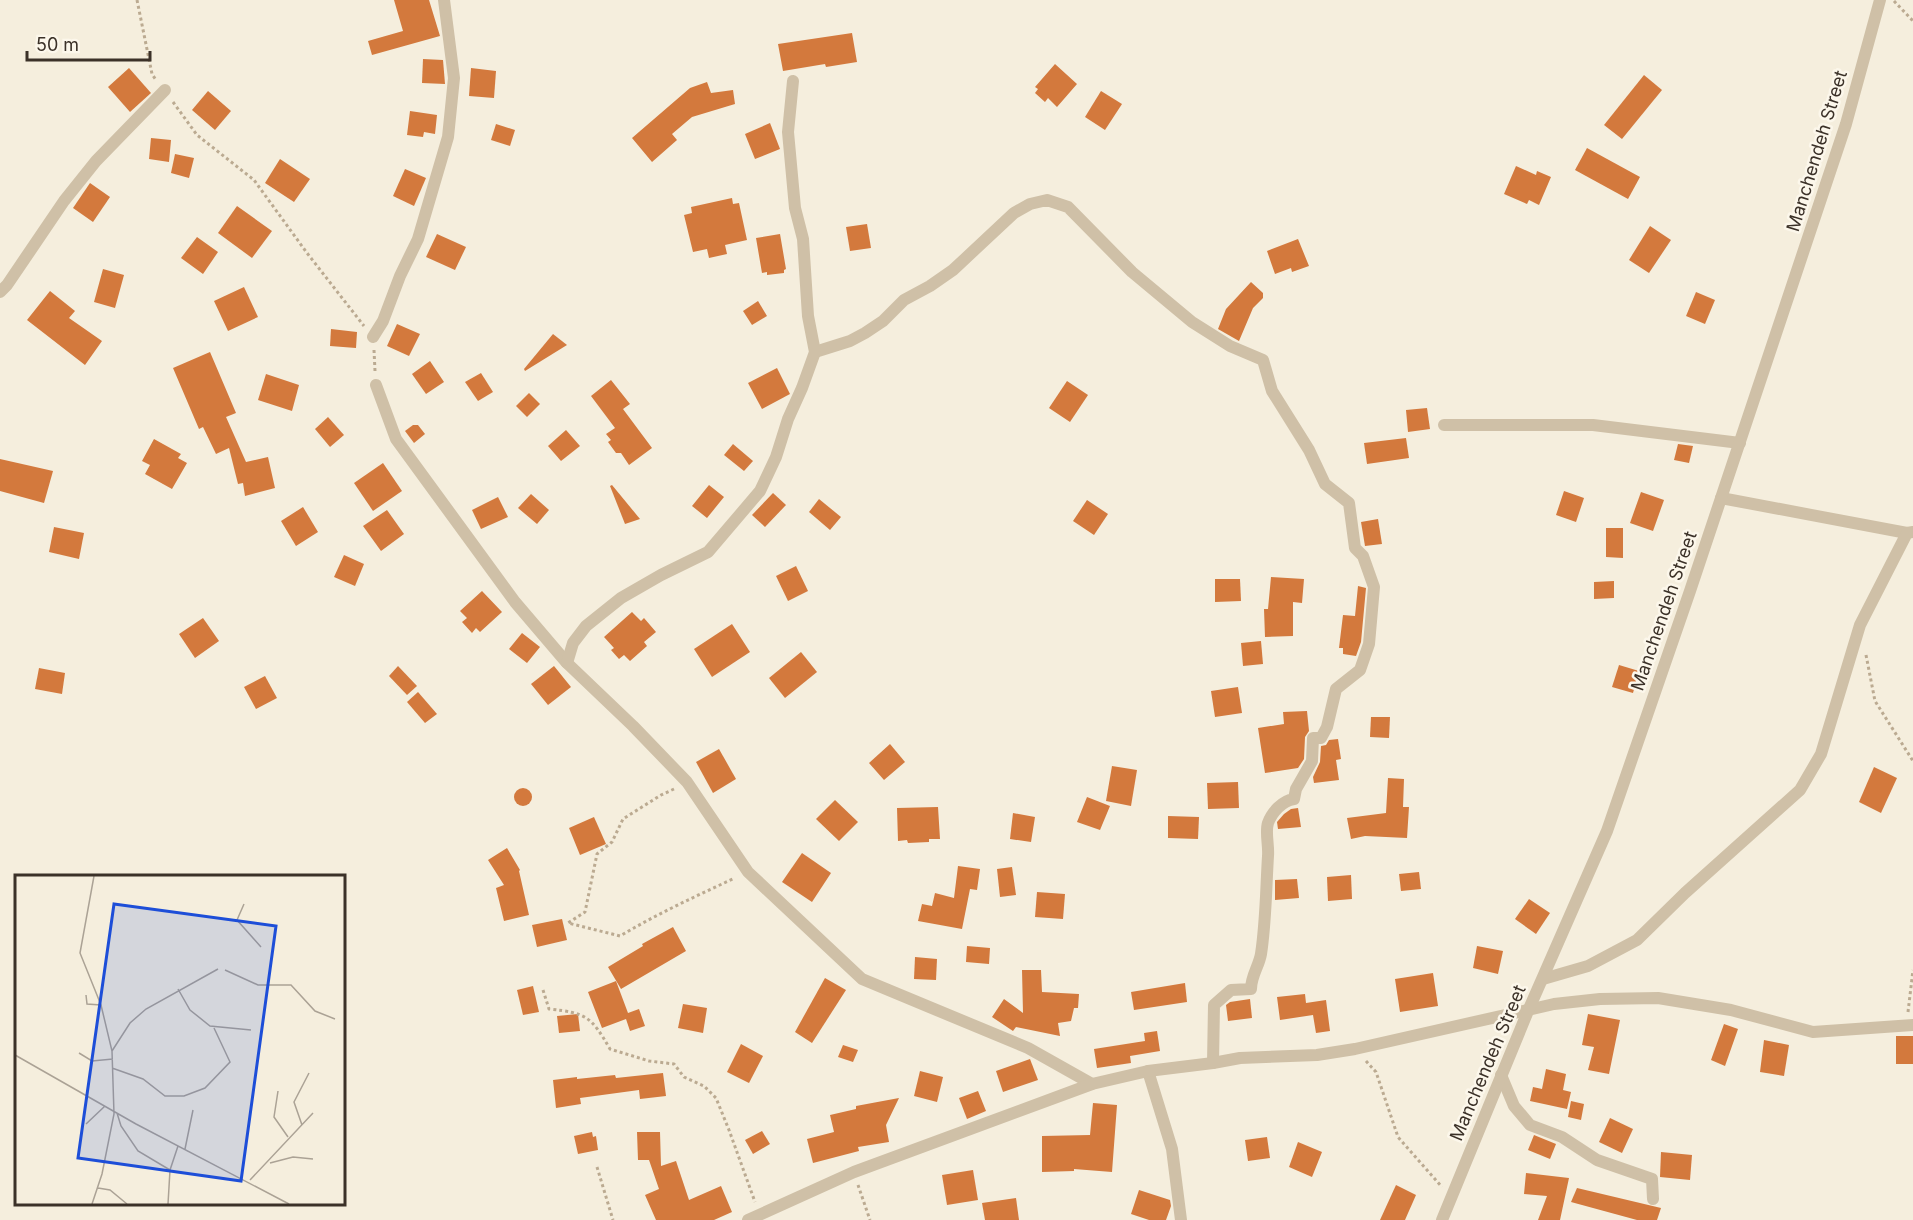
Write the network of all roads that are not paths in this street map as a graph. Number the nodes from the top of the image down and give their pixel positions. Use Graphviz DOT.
graph roads {
  1 [pos="444,0"];
  2 [pos="1880,0"];
  3 [pos="793,81"];
  4 [pos="165,90"];
  5 [pos="0,292"];
  6 [pos="373,337"];
  7 [pos="815,352"];
  8 [pos="376,385"];
  9 [pos="1444,425"];
  10 [pos="1740,443"];
  11 [pos="1721,498"];
  12 [pos="1910,532"];
  13 [pos="567,663"];
  14 [pos="1543,979"];
  15 [pos="1528,1011"];
  16 [pos="1910,1026"];
  17 [pos="1214,1063"];
  18 [pos="1148,1071"];
  19 [pos="1502,1076"];
  20 [pos="1092,1084"];
  21 [pos="1653,1199"];
  22 [pos="764,1216"];
  23 [pos="748,1220"];
  24 [pos="1181,1220"];
  25 [pos="1442,1220"];
  1 -- 6 [label="street"];
  2 -- 10 [label="street, Manchendeh Street"];
  3 -- 7 [label="street"];
  4 -- 5 [label="street"];
  7 -- 13 [label="street"];
  7 -- 17 [label="street"];
  8 -- 13 [label="street"];
  9 -- 10 [label="street"];
  10 -- 11 [label="street, Manchendeh Street"];
  11 -- 12 [label="street"];
  11 -- 14 [label="street, Manchendeh Street"];
  12 -- 14 [label="street"];
  13 -- 20 [label="street"];
  14 -- 15 [label="street, Manchendeh Street"];
  15 -- 16 [label="street"];
  15 -- 17 [label="street"];
  15 -- 19 [label="street, Manchendeh Street"];
  17 -- 18 [label="street"];
  18 -- 20 [label="street"];
  18 -- 24 [label="street"];
  19 -- 21 [label="street"];
  19 -- 25 [label="street, Manchendeh Street"];
  20 -- 22 [label="street"];
  22 -- 23 [label="street"];
}
